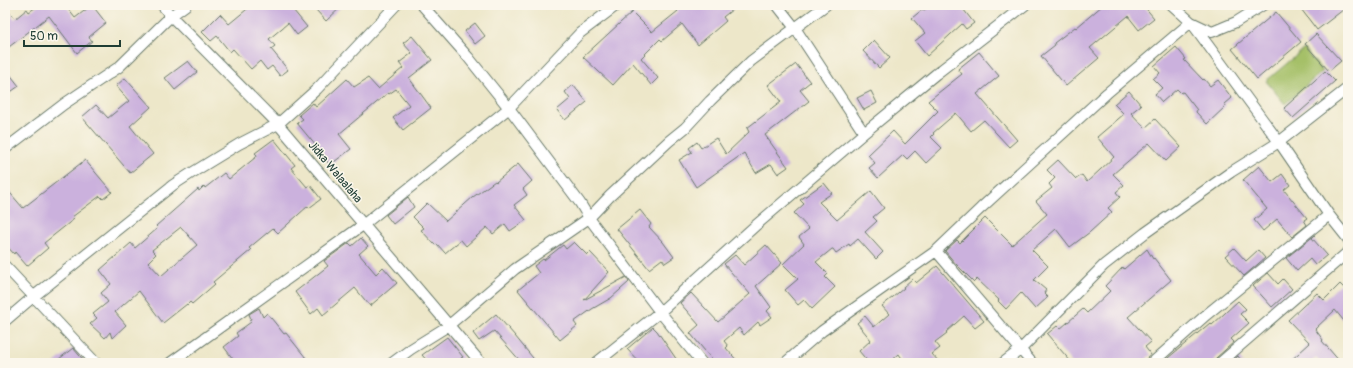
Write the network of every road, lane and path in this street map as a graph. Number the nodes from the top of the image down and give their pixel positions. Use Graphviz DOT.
graph roads {
  1 [pos="162,5"];
  2 [pos="186,5"];
  3 [pos="396,5"];
  4 [pos="422,5"];
  5 [pos="616,5"];
  6 [pos="777,5"];
  7 [pos="826,5"];
  8 [pos="1025,5"];
  9 [pos="1172,5"];
  10 [pos="1263,5"];
  11 [pos="172,16"];
  12 [pos="1191,22"];
  13 [pos="795,28"];
  14 [pos="1348,88"];
  15 [pos="509,108"];
  16 [pos="278,124"];
  17 [pos="864,133"];
  18 [pos="1279,142"];
  19 [pos="5,149"];
  20 [pos="1329,215"];
  21 [pos="589,218"];
  22 [pos="363,225"];
  23 [pos="1348,239"];
  24 [pos="936,251"];
  25 [pos="1348,252"];
  26 [pos="5,266"];
  27 [pos="33,297"];
  28 [pos="660,312"];
  29 [pos="5,321"];
  30 [pos="448,326"];
  31 [pos="1020,350"];
  32 [pos="96,363"];
  33 [pos="170,363"];
  34 [pos="392,363"];
  35 [pos="481,363"];
  36 [pos="596,363"];
  37 [pos="702,363"];
  38 [pos="784,363"];
  39 [pos="1003,363"];
  40 [pos="1032,363"];
  41 [pos="1152,363"];
  42 [pos="1220,363"];
  1 -- 11 [label="street, Jidka Walaalaha"];
  2 -- 11 [label="street"];
  3 -- 16 [label="street"];
  4 -- 15 [label="street"];
  5 -- 15 [label="street"];
  6 -- 13 [label="street"];
  7 -- 13 [label="street"];
  8 -- 17 [label="street"];
  9 -- 12 [label="street"];
  10 -- 12 [label="street"];
  11 -- 16 [label="street, Jidka Walaalaha"];
  11 -- 19 [label="street"];
  12 -- 18 [label="street"];
  12 -- 24 [label="street"];
  13 -- 17 [label="street"];
  13 -- 21 [label="street"];
  14 -- 18 [label="street"];
  15 -- 21 [label="street"];
  15 -- 22 [label="street"];
  16 -- 22 [label="street, Jidka Walaalaha"];
  16 -- 27 [label="street"];
  17 -- 28 [label="street"];
  18 -- 20 [label="street"];
  18 -- 31 [label="street"];
  20 -- 23 [label="street"];
  20 -- 41 [label="street"];
  21 -- 28 [label="street"];
  21 -- 30 [label="street"];
  22 -- 30 [label="street, Jidka Walaalaha"];
  22 -- 33 [label="street"];
  24 -- 31 [label="street"];
  24 -- 38 [label="street"];
  25 -- 42 [label="street"];
  26 -- 27 [label="street"];
  27 -- 29 [label="street"];
  27 -- 32 [label="street"];
  28 -- 36 [label="street"];
  28 -- 37 [label="street"];
  30 -- 34 [label="street"];
  30 -- 35 [label="street, Jidka Walaalaha"];
  31 -- 39 [label="street"];
  31 -- 40 [label="street"];
}
